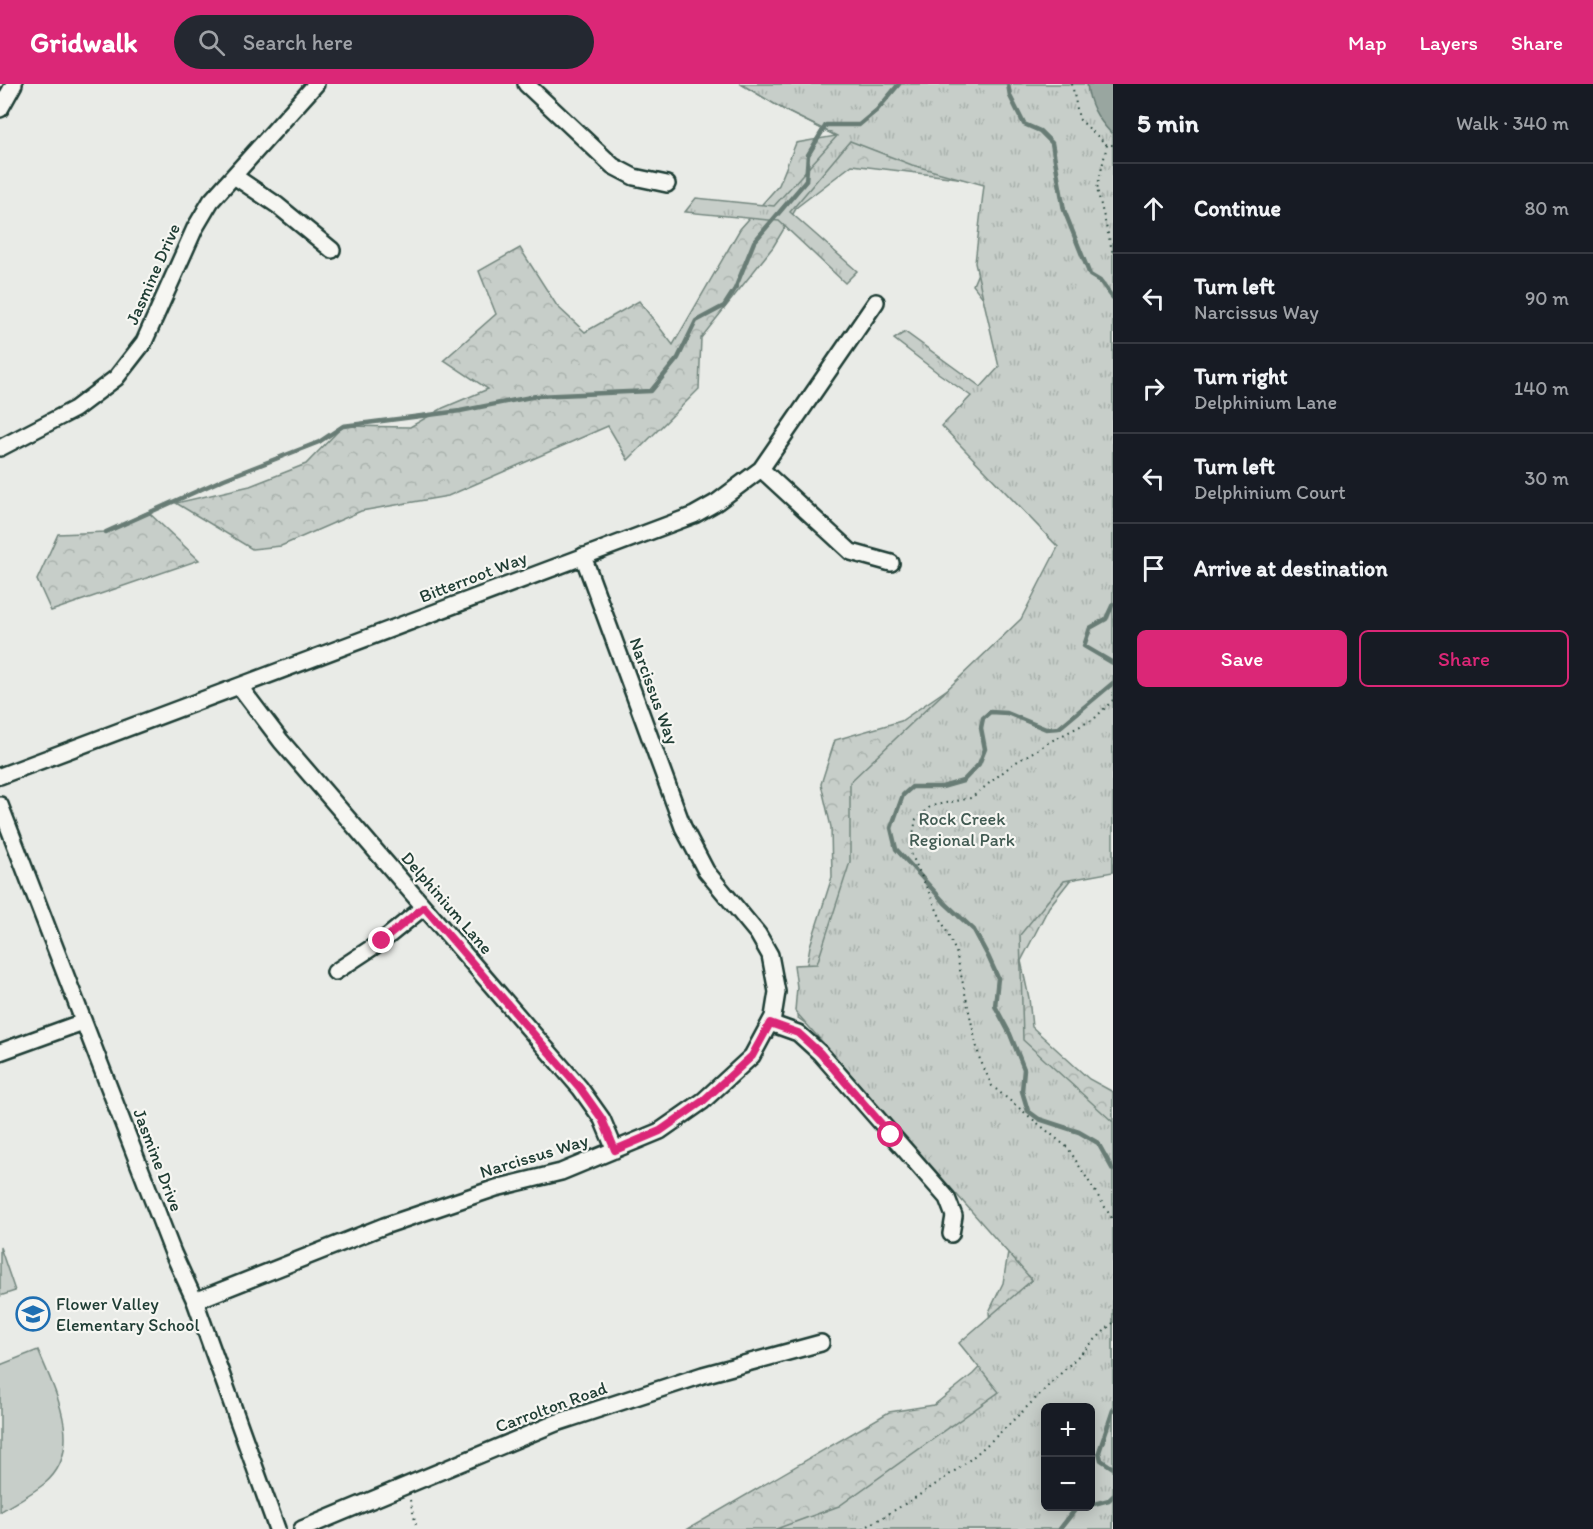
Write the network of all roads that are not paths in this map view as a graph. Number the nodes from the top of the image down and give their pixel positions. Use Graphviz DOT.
graph roads {
  1 [pos="14,84"];
  2 [pos="316,84"];
  3 [pos="526,84"];
  4 [pos="0,109"];
  5 [pos="234,176"];
  6 [pos="667,184"];
  7 [pos="332,250"];
  8 [pos="876,302"];
  9 [pos="0,448"];
  10 [pos="761,469"];
  11 [pos="583,556"];
  12 [pos="891,563"];
  13 [pos="240,687"];
  14 [pos="0,776"];
  15 [pos="0,806"];
  16 [pos="424,907"];
  17 [pos="335,972"];
  18 [pos="83,1022"];
  19 [pos="770,1023"];
  20 [pos="0,1052"];
  21 [pos="615,1150"];
  22 [pos="951,1234"];
  23 [pos="195,1300"];
  24 [pos="820,1343"];
  25 [pos="278,1529"];
  26 [pos="302,1529"];
  1 -- 4 [label="street"];
  2 -- 5 [label="street, Jasmine Drive"];
  3 -- 6 [label="street"];
  5 -- 7 [label="street"];
  5 -- 9 [label="street, Jasmine Drive"];
  8 -- 10 [label="street, Bitterroot Way"];
  10 -- 11 [label="street, Bitterroot Way"];
  10 -- 12 [label="street"];
  11 -- 13 [label="street, Bitterroot Way"];
  11 -- 19 [label="street, Narcissus Way"];
  13 -- 14 [label="street, Bitterroot Way"];
  13 -- 16 [label="street, Delphinium Lane"];
  15 -- 18 [label="street, Jasmine Drive"];
  16 -- 17 [label="street"];
  16 -- 21 [label="street, Delphinium Lane"];
  18 -- 20 [label="street"];
  18 -- 23 [label="street, Jasmine Drive"];
  19 -- 21 [label="street, Narcissus Way"];
  19 -- 22 [label="street"];
  21 -- 23 [label="street, Narcissus Way"];
  23 -- 25 [label="street, Jasmine Drive"];
  24 -- 26 [label="street, Carrolton Road"];
}
